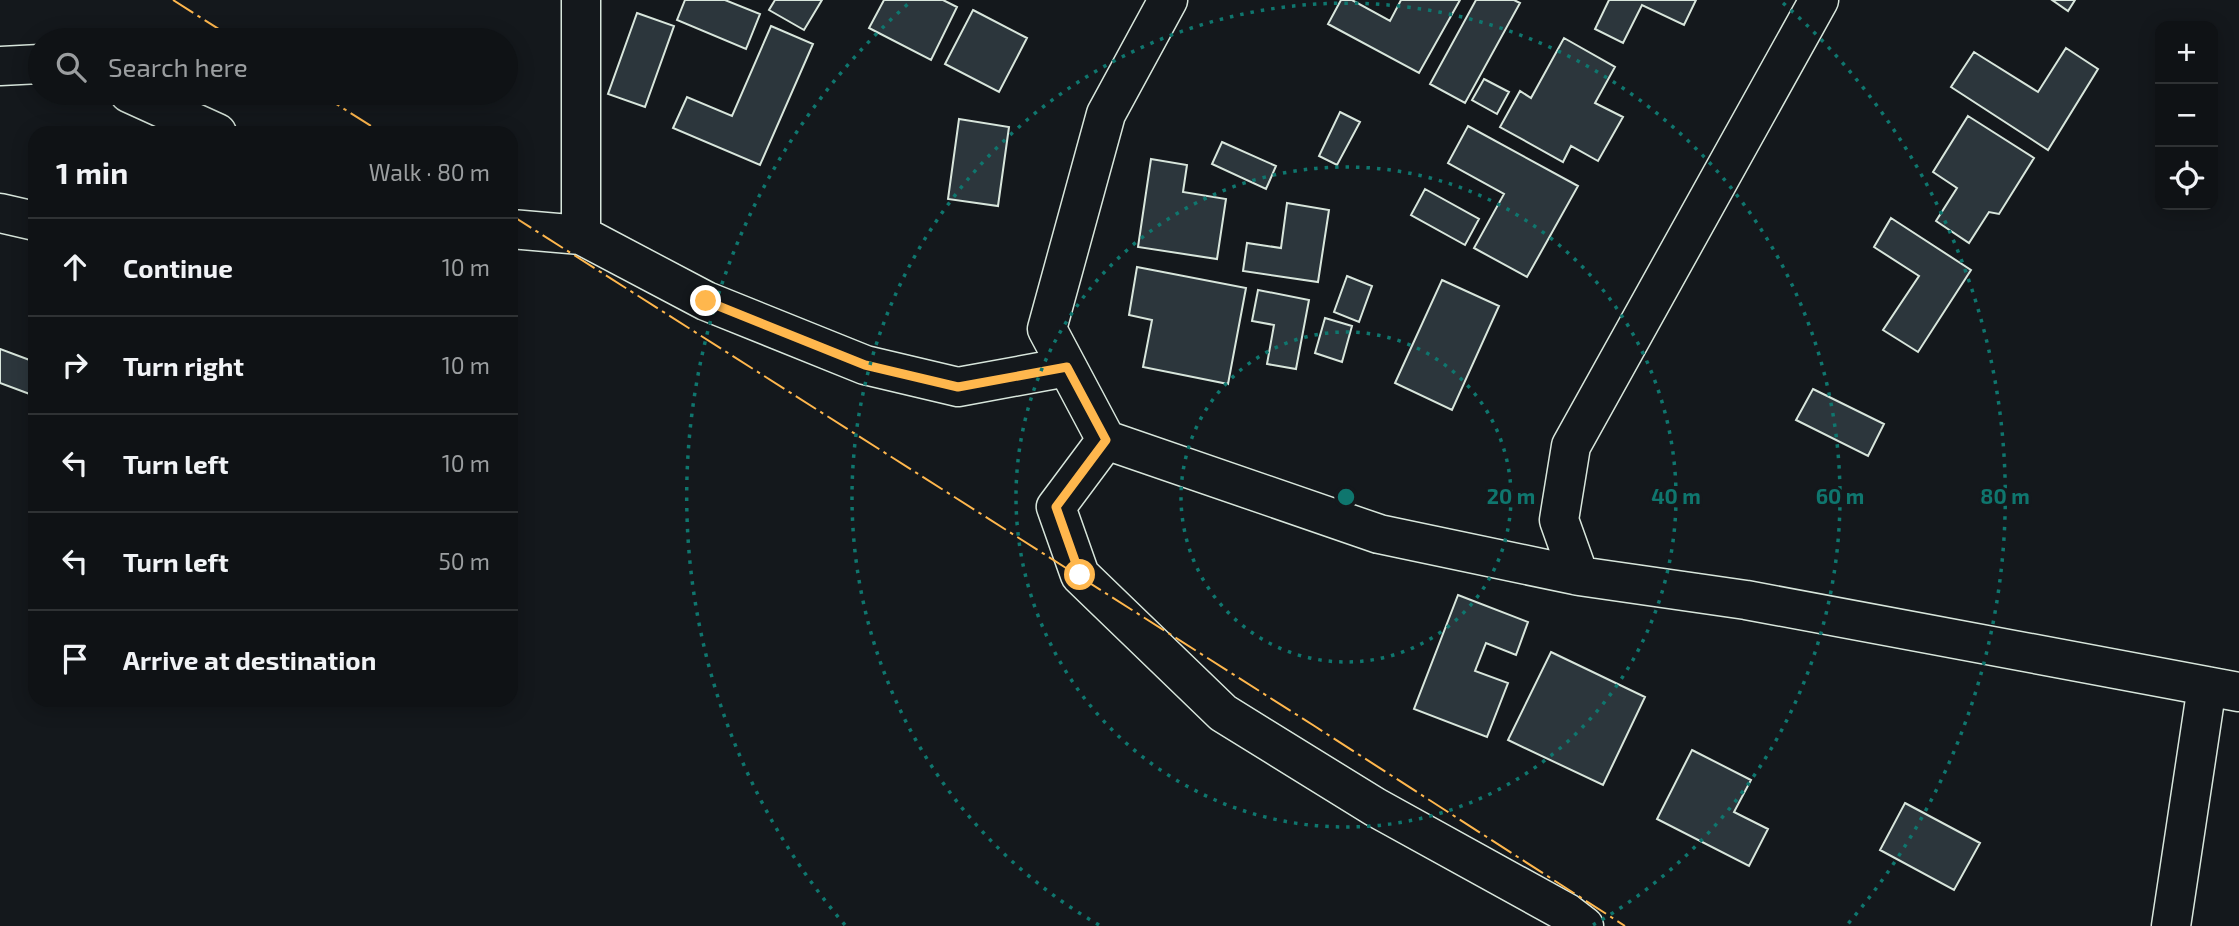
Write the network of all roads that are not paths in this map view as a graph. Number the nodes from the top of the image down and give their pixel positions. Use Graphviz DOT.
graph roads {
  1 [pos="581,0"];
  2 [pos="1168,0"];
  3 [pos="1819,0"];
  4 [pos="28,65"];
  5 [pos="0,66"];
  6 [pos="155,105"];
  7 [pos="202,126"];
  8 [pos="0,213"];
  9 [pos="28,219"];
  10 [pos="518,230"];
  11 [pos="581,235"];
  12 [pos="1067,367"];
  13 [pos="1106,440"];
  14 [pos="1579,576"];
  15 [pos="2223,689"];
  16 [pos="1584,926"];
  17 [pos="2171,926"];
  1 -- 11 [label="street"];
  2 -- 12 [label="street"];
  3 -- 14 [label="street"];
  4 -- 5 [label="street"];
  6 -- 7 [label="street"];
  8 -- 9 [label="street"];
  10 -- 11 [label="street"];
  11 -- 12 [label="street"];
  12 -- 13 [label="street"];
  13 -- 14 [label="street"];
  13 -- 16 [label="street"];
  14 -- 15 [label="street"];
  15 -- 17 [label="street"];
}
